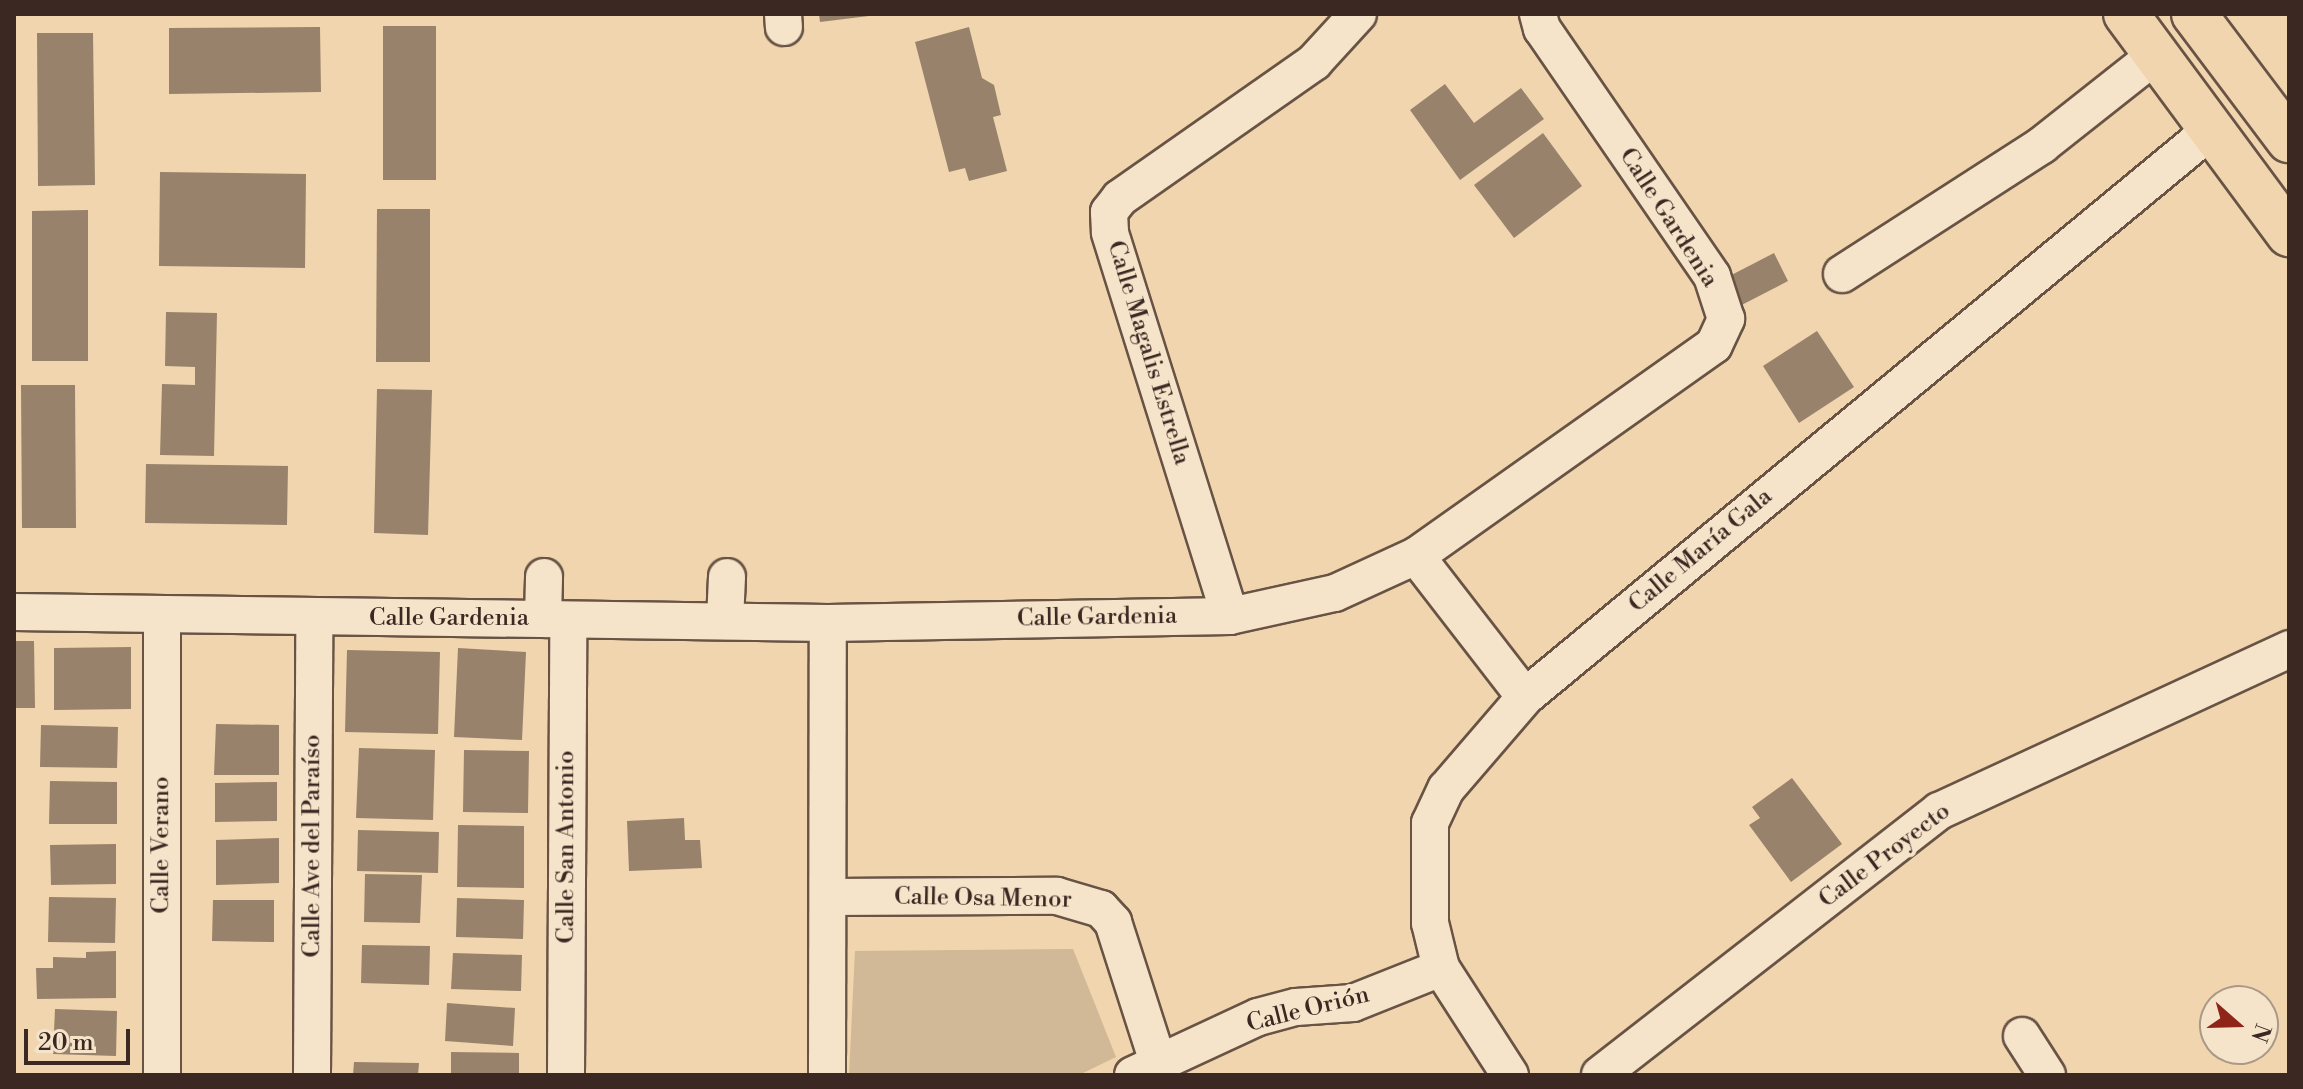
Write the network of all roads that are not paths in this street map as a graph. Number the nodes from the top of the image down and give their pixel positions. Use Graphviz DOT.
graph roads {
  1 [pos="1358,14"];
  2 [pos="1538,14"];
  3 [pos="2126,14"];
  4 [pos="2194,14"];
  5 [pos="2156,55"];
  6 [pos="2211,130"];
  7 [pos="2289,140"];
  8 [pos="2289,234"];
  9 [pos="1842,274"];
  10 [pos="1416,556"];
  11 [pos="544,577"];
  12 [pos="727,577"];
  13 [pos="14,612"];
  14 [pos="162,616"];
  15 [pos="1230,616"];
  16 [pos="314,618"];
  17 [pos="556,620"];
  18 [pos="725,621"];
  19 [pos="828,623"];
  20 [pos="2289,649"];
  21 [pos="1525,697"];
  22 [pos="829,897"];
  23 [pos="1441,968"];
  24 [pos="2022,1036"];
  25 [pos="1151,1071"];
  26 [pos="162,1075"];
  27 [pos="312,1075"];
  28 [pos="566,1075"];
  29 [pos="827,1075"];
  30 [pos="1510,1075"];
  31 [pos="1600,1075"];
  32 [pos="2047,1075"];
  1 -- 15 [label="street, Calle Magalis Estrella"];
  2 -- 10 [label="street, Calle Gardenia"];
  3 -- 5 [label="main road"];
  4 -- 7 [label="main road"];
  5 -- 6 [label="main road"];
  5 -- 9 [label="street"];
  6 -- 8 [label="main road"];
  6 -- 21 [label="street, Calle María Gala"];
  10 -- 15 [label="street, Calle Gardenia"];
  10 -- 21 [label="street"];
  11 -- 17 [label="street, Calle San Antonio"];
  12 -- 18 [label="street"];
  13 -- 14 [label="street, Calle Gardenia"];
  14 -- 16 [label="street, Calle Gardenia"];
  14 -- 26 [label="street, Calle Verano"];
  15 -- 19 [label="street, Calle Gardenia"];
  16 -- 17 [label="street, Calle Gardenia"];
  16 -- 27 [label="street, Calle Ave del Paraíso"];
  17 -- 18 [label="street, Calle Gardenia"];
  17 -- 28 [label="street, Calle San Antonio"];
  18 -- 19 [label="street, Calle Gardenia"];
  19 -- 22 [label="street"];
  20 -- 31 [label="street, Calle Proyecto"];
  21 -- 23 [label="street, Calle María Gala"];
  22 -- 25 [label="street, Calle Osa Menor"];
  22 -- 29 [label="street"];
  23 -- 25 [label="street, Calle Orión"];
  23 -- 30 [label="street, Calle María Gala"];
  24 -- 32 [label="street"];
}
